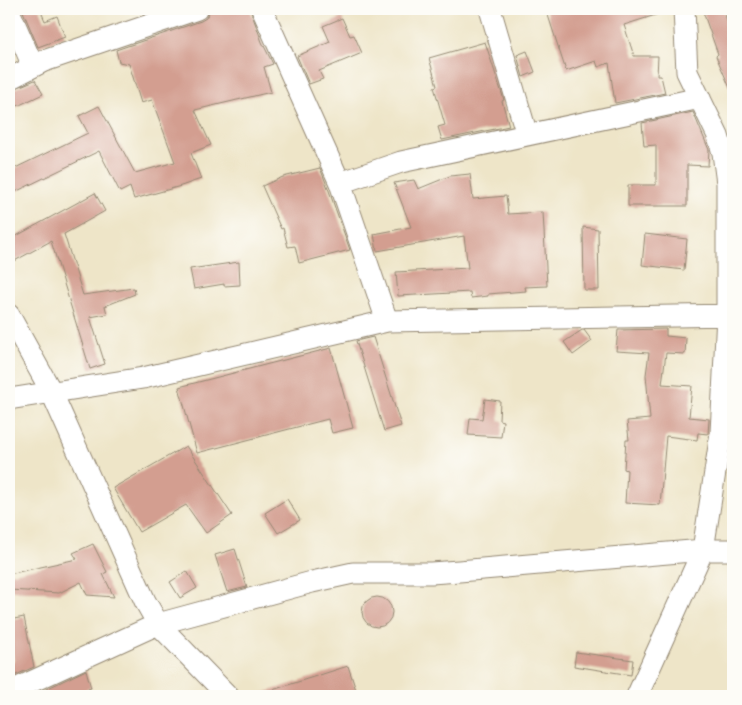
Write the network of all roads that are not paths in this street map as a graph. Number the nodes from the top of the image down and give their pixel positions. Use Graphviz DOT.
graph roads {
  1 [pos="196,9"];
  2 [pos="262,9"];
  3 [pos="490,9"];
  4 [pos="684,9"];
  5 [pos="9,11"];
  6 [pos="34,66"];
  7 [pos="9,79"];
  8 [pos="700,98"];
  9 [pos="527,135"];
  10 [pos="340,183"];
  11 [pos="9,315"];
  12 [pos="730,315"];
  13 [pos="387,321"];
  14 [pos="50,391"];
  15 [pos="9,399"];
  16 [pos="703,550"];
  17 [pos="733,550"];
  18 [pos="158,624"];
  19 [pos="9,692"];
  20 [pos="228,696"];
  21 [pos="637,696"];
  1 -- 6 [label="street"];
  2 -- 10 [label="street"];
  3 -- 9 [label="street"];
  4 -- 8 [label="street"];
  5 -- 6 [label="street"];
  6 -- 7 [label="street"];
  8 -- 9 [label="street"];
  8 -- 12 [label="street"];
  9 -- 10 [label="street"];
  10 -- 13 [label="street"];
  11 -- 14 [label="street"];
  12 -- 13 [label="street"];
  12 -- 16 [label="street"];
  13 -- 14 [label="street"];
  14 -- 15 [label="street"];
  14 -- 18 [label="street"];
  16 -- 17 [label="street"];
  16 -- 18 [label="street"];
  16 -- 21 [label="street"];
  18 -- 19 [label="street"];
  18 -- 20 [label="street"];
}
